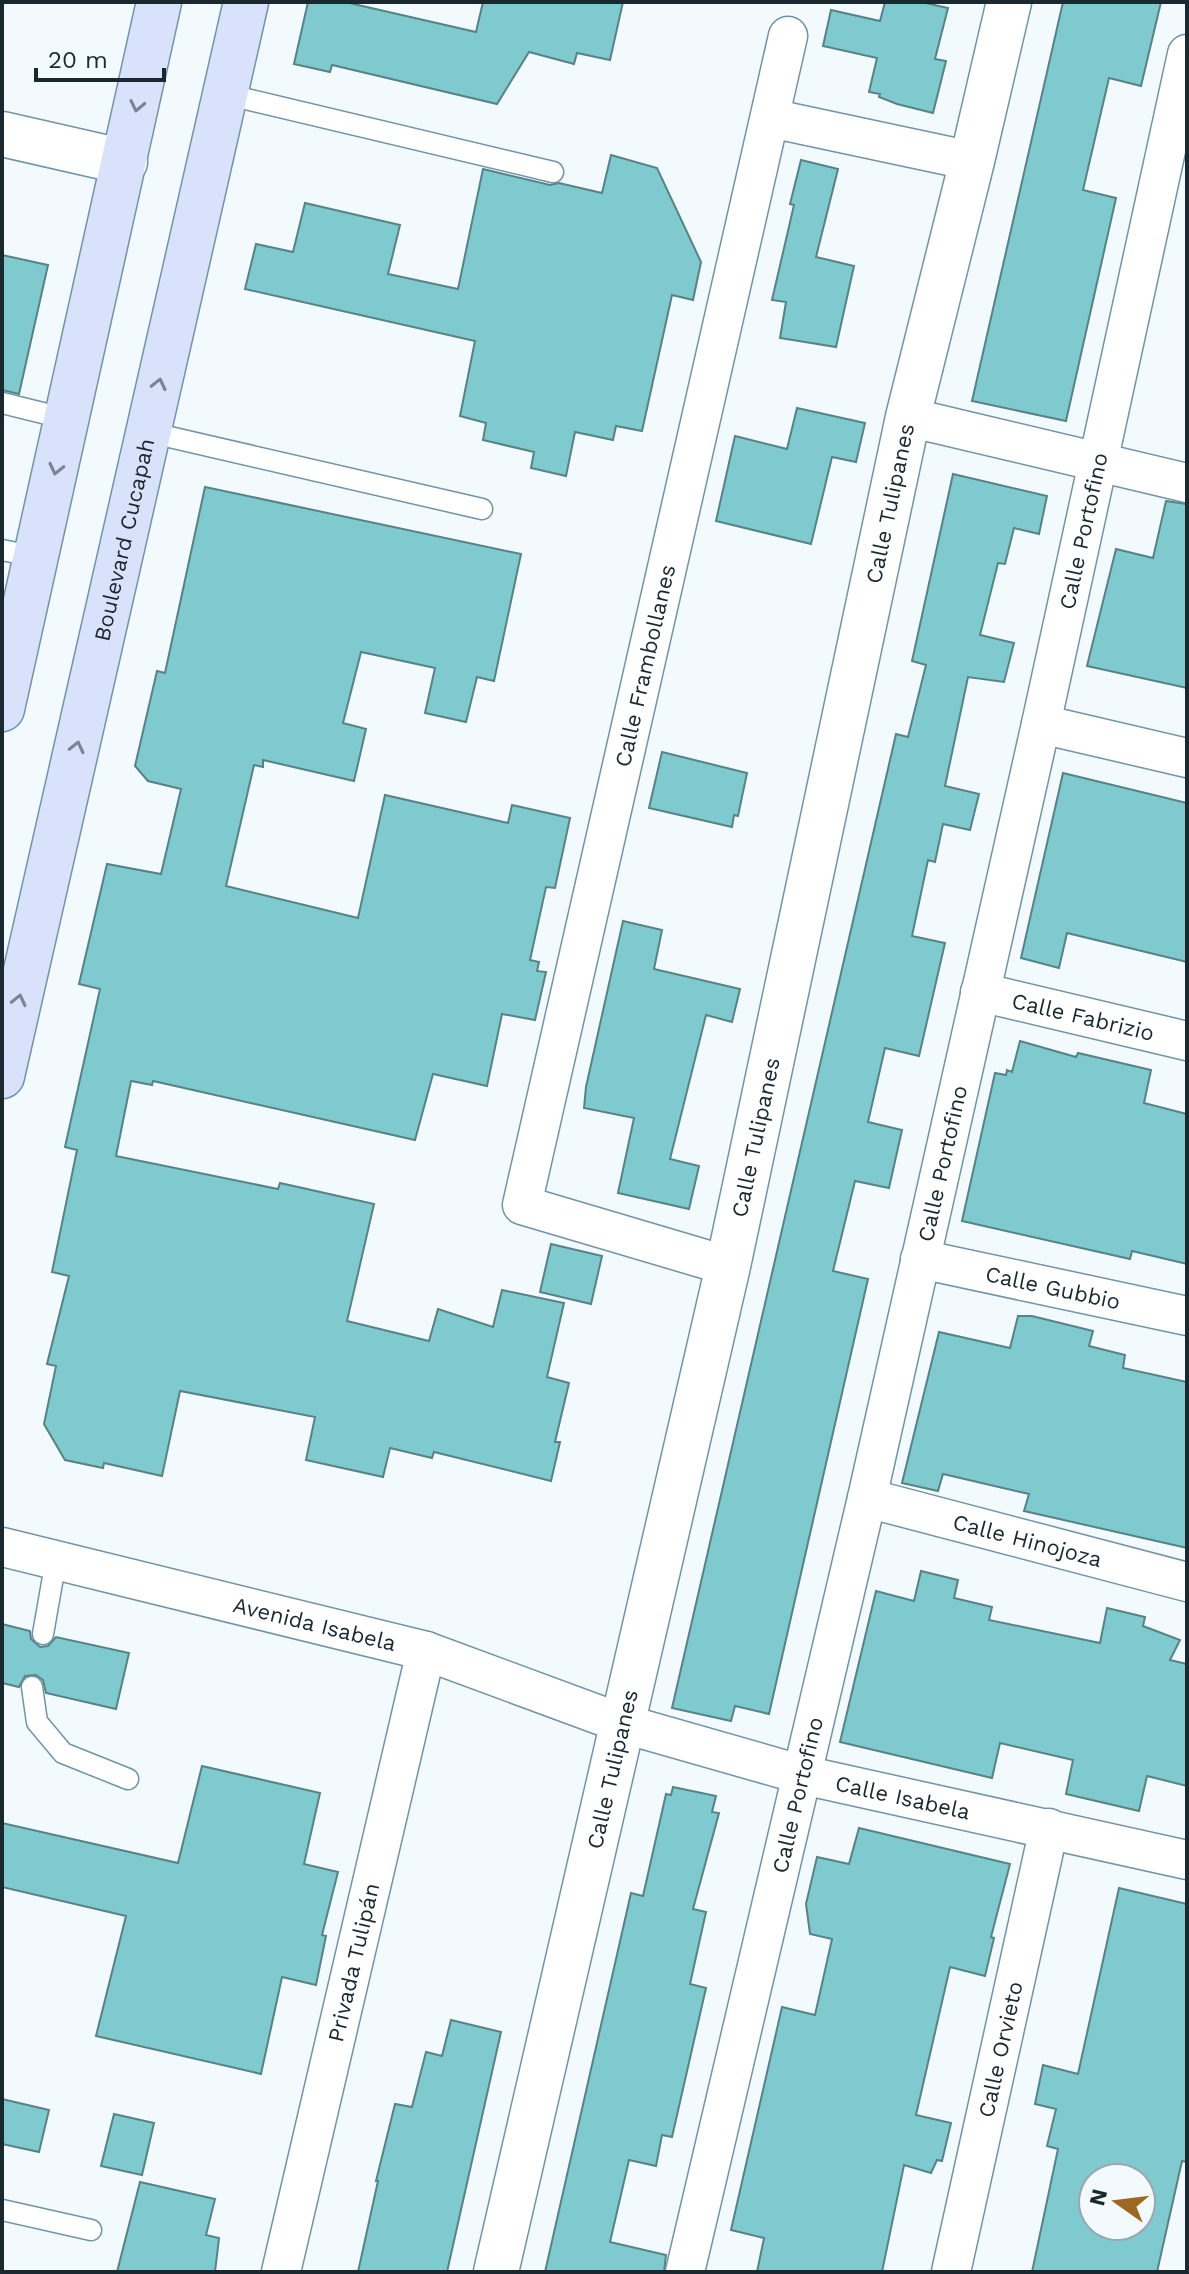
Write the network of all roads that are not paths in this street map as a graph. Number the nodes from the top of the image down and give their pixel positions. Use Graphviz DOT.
graph roads {
  1 [pos="159,2"];
  2 [pos="246,2"];
  3 [pos="1009,2"];
  4 [pos="788,36"];
  5 [pos="1187,54"];
  6 [pos="225,94"];
  7 [pos="770,118"];
  8 [pos="2,134"];
  9 [pos="972,161"];
  10 [pos="125,162"];
  11 [pos="553,172"];
  12 [pos="2,403"];
  13 [pos="908,417"];
  14 [pos="67,419"];
  15 [pos="148,432"];
  16 [pos="1098,462"];
  17 [pos="1187,483"];
  18 [pos="482,509"];
  19 [pos="19,553"];
  20 [pos="4,692"];
  21 [pos="1041,724"];
  22 [pos="1187,758"];
  23 [pos="980,992"];
  24 [pos="1187,1041"];
  25 [pos="2,1076"];
  26 [pos="920,1259"];
  27 [pos="728,1266"];
  28 [pos="1187,1316"];
  29 [pos="867,1498"];
  30 [pos="2,1547"];
  31 [pos="56,1560"];
  32 [pos="1187,1582"];
  33 [pos="43,1634"];
  34 [pos="426,1651"];
  35 [pos="32,1687"];
  36 [pos="621,1723"];
  37 [pos="803,1775"];
  38 [pos="128,1779"];
  39 [pos="1049,1828"];
  40 [pos="1187,1860"];
  41 [pos="2,2210"];
  42 [pos="91,2230"];
  43 [pos="281,2272"];
  44 [pos="496,2272"];
  45 [pos="685,2272"];
  46 [pos="951,2272"];
  1 -- 10 [label="main road, one-way"];
  2 -- 6 [label="main road, Boulevard Cucapah"];
  3 -- 9 [label="street, Calle Tulipanes"];
  4 -- 7 [label="street"];
  5 -- 16 [label="street, Calle Portofino"];
  6 -- 11 [label="lane"];
  15 -- 6 [label="main road, Boulevard Cucapah, one-way"];
  7 -- 9 [label="street"];
  7 -- 27 [label="street, Calle Frambollanes"];
  8 -- 10 [label="street"];
  9 -- 13 [label="street, Calle Tulipanes"];
  10 -- 14 [label="main road"];
  12 -- 14 [label="lane"];
  13 -- 16 [label="street"];
  13 -- 27 [label="street, Calle Tulipanes"];
  14 -- 19 [label="main road, one-way"];
  15 -- 18 [label="lane"];
  25 -- 15 [label="main road, Boulevard Cucapah, one-way"];
  16 -- 17 [label="street"];
  16 -- 21 [label="street, Calle Portofino"];
  19 -- 20 [label="main road"];
  21 -- 22 [label="street"];
  21 -- 23 [label="street, Calle Portofino"];
  23 -- 24 [label="street, Calle Fabrizio"];
  23 -- 26 [label="street, Calle Portofino"];
  26 -- 28 [label="street, Calle Gubbio"];
  26 -- 29 [label="street, Calle Portofino"];
  27 -- 36 [label="street, Calle Tulipanes"];
  29 -- 32 [label="street, Calle Hinojoza"];
  29 -- 37 [label="street, Calle Portofino"];
  30 -- 31 [label="street, Avenida Isabela"];
  31 -- 33 [label="lane"];
  31 -- 34 [label="street, Avenida Isabela"];
  34 -- 36 [label="street, Avenida Isabela"];
  34 -- 43 [label="street, Privada Tulipán"];
  35 -- 38 [label="lane"];
  36 -- 37 [label="street, Calle Isabela"];
  36 -- 44 [label="street, Calle Tulipanes"];
  37 -- 39 [label="street, Calle Isabela"];
  37 -- 45 [label="street, Calle Portofino"];
  39 -- 40 [label="street, Calle Isabela"];
  39 -- 46 [label="street, Calle Orvieto"];
  41 -- 42 [label="lane"];
}
